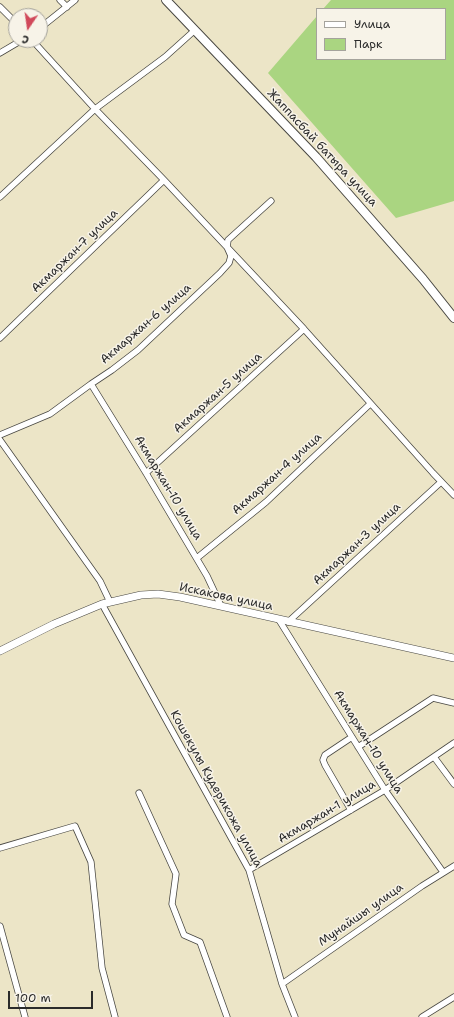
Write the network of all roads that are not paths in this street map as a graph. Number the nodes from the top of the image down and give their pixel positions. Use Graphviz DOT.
graph roads {
  1 [pos="60,0"];
  2 [pos="75,0"];
  3 [pos="166,0"];
  4 [pos="0,7"];
  5 [pos="67,7"];
  6 [pos="8,16"];
  7 [pos="48,22"];
  8 [pos="195,30"];
  9 [pos="39,48"];
  10 [pos="95,109"];
  11 [pos="164,180"];
  12 [pos="0,197"];
  13 [pos="271,201"];
  14 [pos="227,247"];
  15 [pos="454,318"];
  16 [pos="304,329"];
  17 [pos="0,338"];
  18 [pos="91,384"];
  19 [pos="370,404"];
  20 [pos="0,435"];
  21 [pos="0,440"];
  22 [pos="146,473"];
  23 [pos="441,482"];
  24 [pos="454,495"];
  25 [pos="197,558"];
  26 [pos="110,602"];
  27 [pos="102,604"];
  28 [pos="221,606"];
  29 [pos="279,620"];
  30 [pos="288,622"];
  31 [pos="0,651"];
  32 [pos="454,658"];
  33 [pos="454,703"];
  34 [pos="352,737"];
  35 [pos="454,743"];
  36 [pos="358,747"];
  37 [pos="434,757"];
  38 [pos="454,784"];
  39 [pos="385,790"];
  40 [pos="139,792"];
  41 [pos="351,810"];
  42 [pos="0,848"];
  43 [pos="454,866"];
  44 [pos="249,870"];
  45 [pos="443,872"];
  46 [pos="0,926"];
  47 [pos="282,984"];
  48 [pos="454,997"];
  49 [pos="25,1017"];
  50 [pos="116,1017"];
  51 [pos="227,1017"];
  52 [pos="295,1017"];
  53 [pos="422,1017"];
  1 -- 5 [label="street"];
  2 -- 5 [label="street"];
  3 -- 8 [label="main road, Жаппасбай батыра улица"];
  4 -- 6 [label="street"];
  5 -- 7 [label="street"];
  8 -- 10 [label="street"];
  8 -- 15 [label="main road, Жаппасбай батыра улица"];
  9 -- 10 [label="street"];
  10 -- 11 [label="street"];
  10 -- 12 [label="street"];
  11 -- 14 [label="street"];
  11 -- 17 [label="street, Акмаржан-7 улица"];
  13 -- 14 [label="street"];
  14 -- 16 [label="street"];
  14 -- 18 [label="street, Акмаржан-6 улица"];
  16 -- 19 [label="street"];
  16 -- 22 [label="street, Акмаржан-5 улица"];
  18 -- 20 [label="street, Акмаржан-6 улица"];
  18 -- 22 [label="street, Акмаржан-10 улица"];
  19 -- 23 [label="street"];
  19 -- 25 [label="street, Акмаржан-4 улица"];
  21 -- 26 [label="street"];
  22 -- 25 [label="street, Акмаржан-10 улица"];
  23 -- 24 [label="street"];
  23 -- 30 [label="street, Акмаржан-3 улица"];
  25 -- 28 [label="street, Акмаржан-10 улица"];
  26 -- 27 [label="street, Искакова улица"];
  26 -- 28 [label="street, Искакова улица"];
  27 -- 31 [label="street, Искакова улица"];
  27 -- 44 [label="street, Кошекулы Кудерикожа улица"];
  28 -- 29 [label="street, Искакова улица"];
  29 -- 30 [label="street, Искакова улица"];
  29 -- 34 [label="street, Акмаржан-10 улица"];
  30 -- 32 [label="street, Искакова улица"];
  33 -- 36 [label="street"];
  34 -- 36 [label="street, Акмаржан-10 улица"];
  34 -- 41 [label="street"];
  35 -- 37 [label="street, Акмаржан-1 улица"];
  36 -- 39 [label="street, Акмаржан-10 улица"];
  37 -- 38 [label="street"];
  37 -- 39 [label="street, Акмаржан-1 улица"];
  39 -- 41 [label="street, Акмаржан-1 улица"];
  39 -- 45 [label="street, Акмаржан-10 улица"];
  40 -- 51 [label="street"];
  41 -- 44 [label="street, Акмаржан-1 улица"];
  42 -- 50 [label="street"];
  43 -- 45 [label="street, Мунайшы улица"];
  44 -- 47 [label="street, Кошекулы Кудерикожа улица"];
  45 -- 47 [label="street, Мунайшы улица"];
  46 -- 49 [label="street"];
  47 -- 52 [label="street, Кошекулы Кудерикожа улица"];
  48 -- 53 [label="street"];
}
